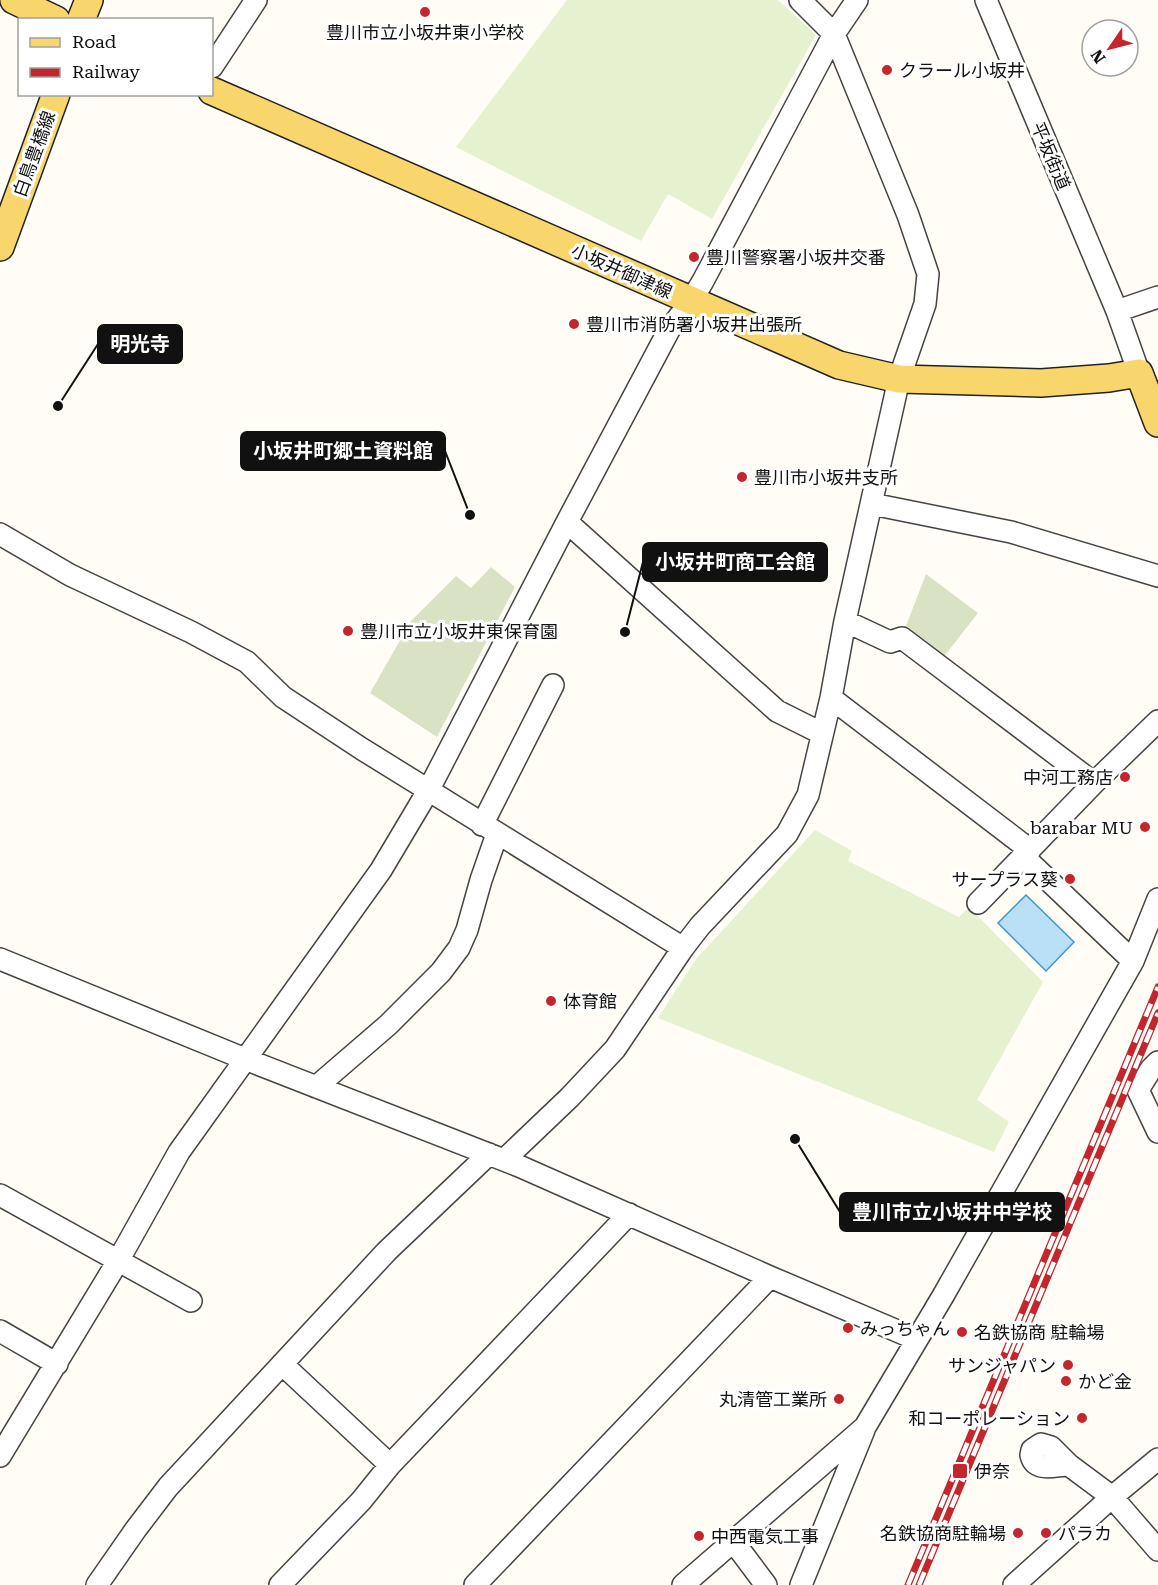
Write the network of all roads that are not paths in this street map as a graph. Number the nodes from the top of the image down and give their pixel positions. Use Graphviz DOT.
graph roads {
  1 [pos="14,0"];
  2 [pos="89,0"];
  3 [pos="256,0"];
  4 [pos="800,0"];
  5 [pos="857,0"];
  6 [pos="986,0"];
  7 [pos="52,18"];
  8 [pos="82,18"];
  9 [pos="834,34"];
  10 [pos="213,65"];
  11 [pos="213,91"];
  12 [pos="55,96"];
  13 [pos="0,247"];
  14 [pos="1158,297"];
  15 [pos="691,301"];
  16 [pos="1117,311"];
  17 [pos="1139,373"];
  18 [pos="899,379"];
  19 [pos="1157,415"];
  20 [pos="872,504"];
  21 [pos="567,522"];
  22 [pos="0,534"];
  23 [pos="1158,576"];
  24 [pos="845,621"];
  25 [pos="553,685"];
  26 [pos="831,698"];
  27 [pos="1158,721"];
  28 [pos="821,733"];
  29 [pos="1094,783"];
  30 [pos="428,790"];
  31 [pos="490,830"];
  32 [pos="1027,854"];
  33 [pos="1158,899"];
  34 [pos="978,903"];
  35 [pos="683,948"];
  36 [pos="0,959"];
  37 [pos="1133,961"];
  38 [pos="245,1059"];
  39 [pos="1158,1062"];
  40 [pos="316,1087"];
  41 [pos="1158,1132"];
  42 [pos="496,1157"];
  43 [pos="0,1195"];
  44 [pos="629,1214"];
  45 [pos="118,1262"];
  46 [pos="770,1277"];
  47 [pos="191,1300"];
  48 [pos="0,1331"];
  49 [pos="916,1339"];
  50 [pos="57,1364"];
  51 [pos="282,1364"];
  52 [pos="865,1427"];
  53 [pos="2,1447"];
  54 [pos="1158,1459"];
  55 [pos="390,1465"];
  56 [pos="1069,1465"];
  57 [pos="1112,1497"];
  58 [pos="734,1541"];
  59 [pos="1158,1550"];
  60 [pos="97,1585"];
  61 [pos="280,1585"];
  62 [pos="475,1585"];
  63 [pos="683,1585"];
  64 [pos="766,1585"];
  65 [pos="801,1585"];
  66 [pos="1014,1585"];
  1 -- 7 [label="main road"];
  2 -- 8 [label="main road"];
  3 -- 10 [label="street"];
  4 -- 9 [label="street"];
  5 -- 9 [label="street"];
  6 -- 16 [label="street, 平坂街道"];
  9 -- 15 [label="street"];
  9 -- 18 [label="street"];
  11 -- 15 [label="main road, 小坂井御津線"];
  12 -- 13 [label="main road, 白鳥豊橋線"];
  14 -- 16 [label="street"];
  15 -- 18 [label="main road, 小坂井御津線"];
  15 -- 21 [label="street"];
  16 -- 17 [label="street, 平坂街道"];
  17 -- 18 [label="main road, 小坂井御津線"];
  17 -- 19 [label="main road"];
  18 -- 20 [label="street"];
  20 -- 23 [label="street"];
  20 -- 24 [label="street"];
  21 -- 28 [label="street"];
  21 -- 30 [label="street"];
  22 -- 30 [label="street"];
  24 -- 26 [label="street"];
  24 -- 29 [label="street"];
  25 -- 31 [label="street"];
  26 -- 28 [label="street"];
  26 -- 32 [label="street"];
  27 -- 29 [label="street"];
  28 -- 35 [label="street"];
  29 -- 32 [label="street"];
  30 -- 31 [label="street"];
  30 -- 38 [label="street"];
  31 -- 35 [label="street"];
  31 -- 40 [label="street"];
  32 -- 34 [label="street"];
  32 -- 37 [label="street"];
  33 -- 37 [label="street"];
  35 -- 42 [label="street"];
  36 -- 38 [label="street"];
  37 -- 49 [label="street"];
  38 -- 40 [label="street"];
  38 -- 45 [label="street"];
  39 -- 41 [label="street"];
  40 -- 42 [label="street"];
  42 -- 44 [label="street"];
  42 -- 51 [label="street"];
  43 -- 45 [label="street"];
  44 -- 46 [label="street"];
  44 -- 55 [label="street"];
  45 -- 47 [label="street"];
  45 -- 50 [label="street"];
  46 -- 49 [label="street"];
  46 -- 62 [label="street"];
  48 -- 50 [label="street"];
  49 -- 52 [label="street"];
  50 -- 53 [label="street"];
  51 -- 55 [label="street"];
  51 -- 60 [label="street"];
  52 -- 58 [label="street"];
  52 -- 65 [label="street"];
  54 -- 57 [label="street"];
  55 -- 61 [label="street"];
  56 -- 57 [label="street"];
  57 -- 59 [label="street"];
  57 -- 66 [label="street"];
  58 -- 63 [label="street"];
  58 -- 64 [label="street"];
}
